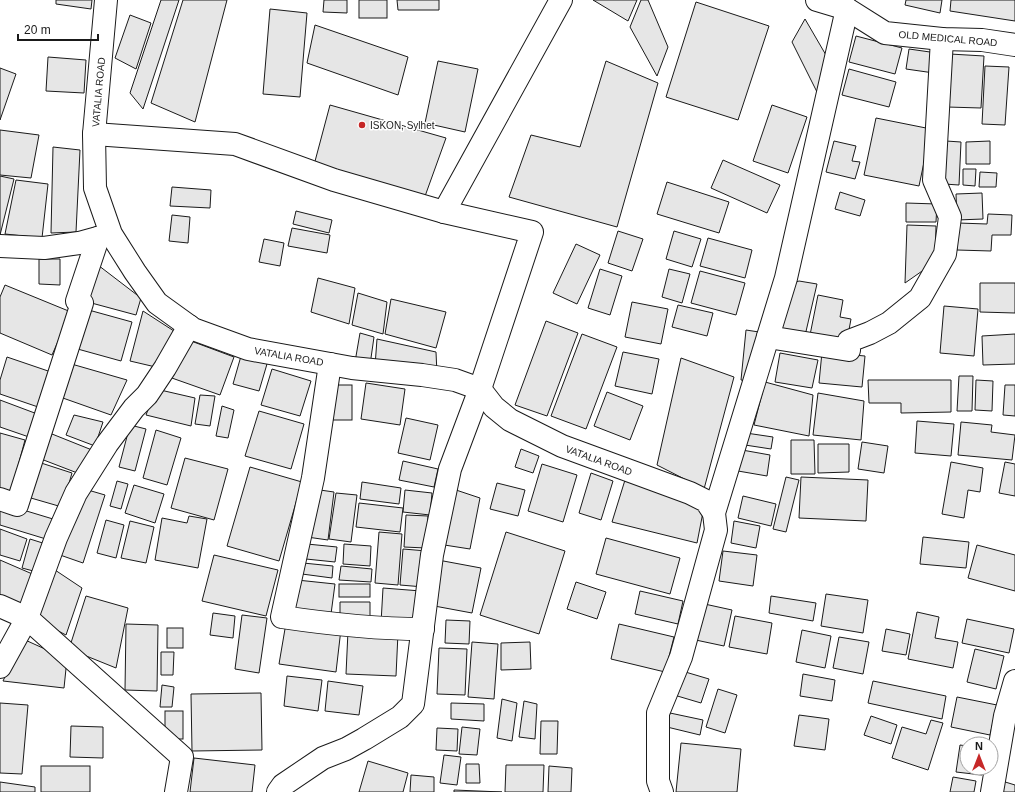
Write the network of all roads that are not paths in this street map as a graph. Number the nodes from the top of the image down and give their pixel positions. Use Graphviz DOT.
graph roads {
  1 [pos="106,0"];
  2 [pos="561,0"];
  3 [pos="817,0"];
  4 [pos="847,9"];
  5 [pos="942,39"];
  6 [pos="1015,45"];
  7 [pos="94,134"];
  8 [pos="444,212"];
  9 [pos="105,236"];
  10 [pos="0,246"];
  11 [pos="189,326"];
  12 [pos="768,337"];
  13 [pos="330,364"];
  14 [pos="480,389"];
  15 [pos="0,499"];
  16 [pos="714,513"];
  17 [pos="0,606"];
  18 [pos="27,618"];
  19 [pos="423,629"];
  20 [pos="0,667"];
  21 [pos="1015,681"];
  22 [pos="176,792"];
  23 [pos="278,792"];
  24 [pos="662,792"];
  25 [pos="992,792"];
  1 -- 7 [label="street, VATALIA ROAD"];
  2 -- 8 [label="street"];
  3 -- 4 [label="street, OLD MEDICAL ROAD"];
  4 -- 5 [label="street, OLD MEDICAL ROAD"];
  4 -- 12 [label="street"];
  5 -- 6 [label="street, OLD MEDICAL ROAD"];
  5 -- 12 [label="street"];
  7 -- 8 [label="street"];
  7 -- 9 [label="street, VATALIA ROAD"];
  8 -- 14 [label="street"];
  9 -- 10 [label="street"];
  9 -- 11 [label="street, VATALIA ROAD"];
  9 -- 15 [label="street"];
  11 -- 13 [label="street, VATALIA ROAD"];
  11 -- 18 [label="street"];
  12 -- 16 [label="street"];
  13 -- 14 [label="street, VATALIA ROAD"];
  13 -- 19 [label="street"];
  14 -- 16 [label="street, VATALIA ROAD"];
  14 -- 19 [label="street"];
  16 -- 24 [label="street"];
  17 -- 18 [label="street"];
  18 -- 20 [label="street"];
  18 -- 22 [label="street"];
  19 -- 23 [label="street"];
  21 -- 25 [label="street"];
}
